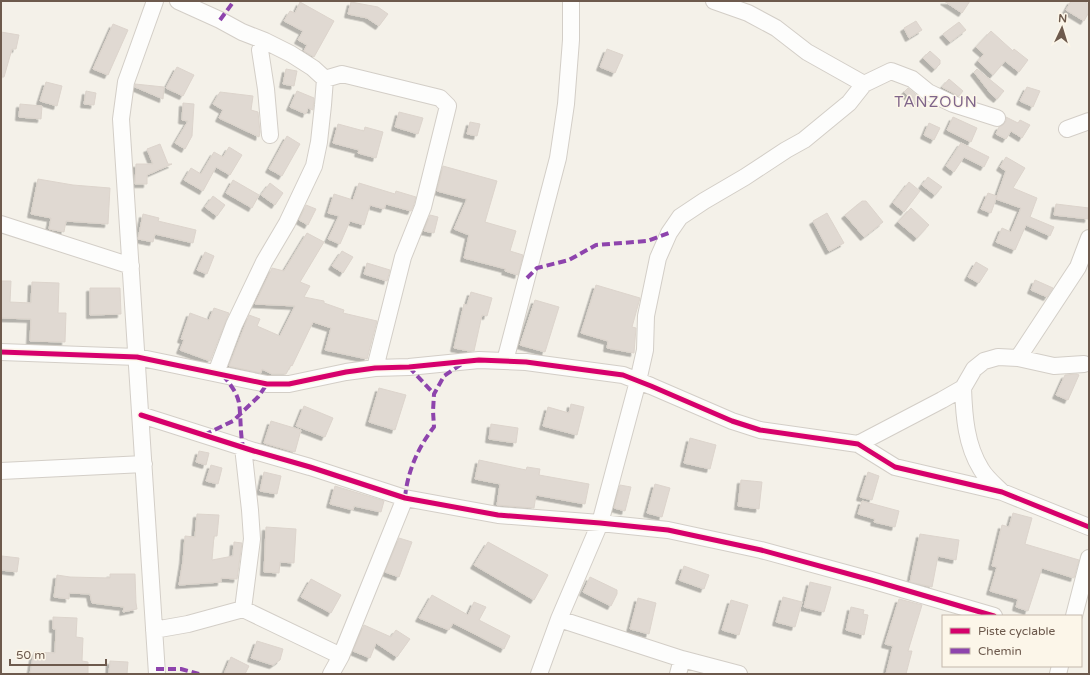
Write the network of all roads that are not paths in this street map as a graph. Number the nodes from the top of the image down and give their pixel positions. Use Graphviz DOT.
graph roads {
  1 [pos="155,1"];
  2 [pos="178,1"];
  3 [pos="571,1"];
  4 [pos="717,1"];
  5 [pos="265,41"];
  6 [pos="325,79"];
  7 [pos="864,84"];
  8 [pos="996,118"];
  9 [pos="1089,121"];
  10 [pos="1067,129"];
  11 [pos="270,135"];
  12 [pos="1,224"];
  13 [pos="1089,238"];
  14 [pos="130,266"];
  15 [pos="1,352"];
  16 [pos="137,357"];
  17 [pos="1018,358"];
  18 [pos="505,361"];
  19 [pos="1084,364"];
  20 [pos="375,368"];
  21 [pos="216,373"];
  22 [pos="638,381"];
  23 [pos="963,388"];
  24 [pos="140,415"];
  25 [pos="858,444"];
  26 [pos="243,448"];
  27 [pos="144,464"];
  28 [pos="1,471"];
  29 [pos="1002,492"];
  30 [pos="405,498"];
  31 [pos="600,523"];
  32 [pos="1089,527"];
  33 [pos="1089,559"];
  34 [pos="1089,568"];
  35 [pos="243,609"];
  36 [pos="991,615"];
  37 [pos="1074,615"];
  38 [pos="559,619"];
  39 [pos="154,630"];
  40 [pos="341,656"];
  41 [pos="680,666"];
  42 [pos="157,674"];
  43 [pos="331,674"];
  44 [pos="539,674"];
  45 [pos="739,674"];
  1 -- 14 [label="street"];
  2 -- 5 [label="street"];
  3 -- 18 [label="street"];
  4 -- 7 [label="street"];
  5 -- 6 [label="street"];
  5 -- 11 [label="street"];
  6 -- 20 [label="street"];
  6 -- 21 [label="street"];
  7 -- 8 [label="street"];
  7 -- 22 [label="street"];
  9 -- 10 [label="street"];
  12 -- 14 [label="street"];
  13 -- 17 [label="street"];
  14 -- 16 [label="street"];
  15 -- 16 [label="street"];
  16 -- 21 [label="street"];
  16 -- 24 [label="street"];
  17 -- 19 [label="street"];
  17 -- 23 [label="street"];
  18 -- 20 [label="street"];
  18 -- 22 [label="street"];
  20 -- 21 [label="street"];
  22 -- 25 [label="street"];
  22 -- 31 [label="street"];
  23 -- 25 [label="street"];
  23 -- 29 [label="street"];
  24 -- 26 [label="street"];
  24 -- 27 [label="street"];
  25 -- 29 [label="street"];
  26 -- 30 [label="street"];
  26 -- 35 [label="street"];
  27 -- 28 [label="street"];
  27 -- 39 [label="street"];
  29 -- 32 [label="street"];
  30 -- 31 [label="street"];
  30 -- 40 [label="street"];
  31 -- 36 [label="street"];
  31 -- 38 [label="street"];
  33 -- 34 [label="street"];
  33 -- 37 [label="street"];
  35 -- 39 [label="street"];
  35 -- 40 [label="street"];
  38 -- 41 [label="street"];
  38 -- 44 [label="street"];
  39 -- 42 [label="street"];
  40 -- 43 [label="street"];
  41 -- 45 [label="street"];
}
